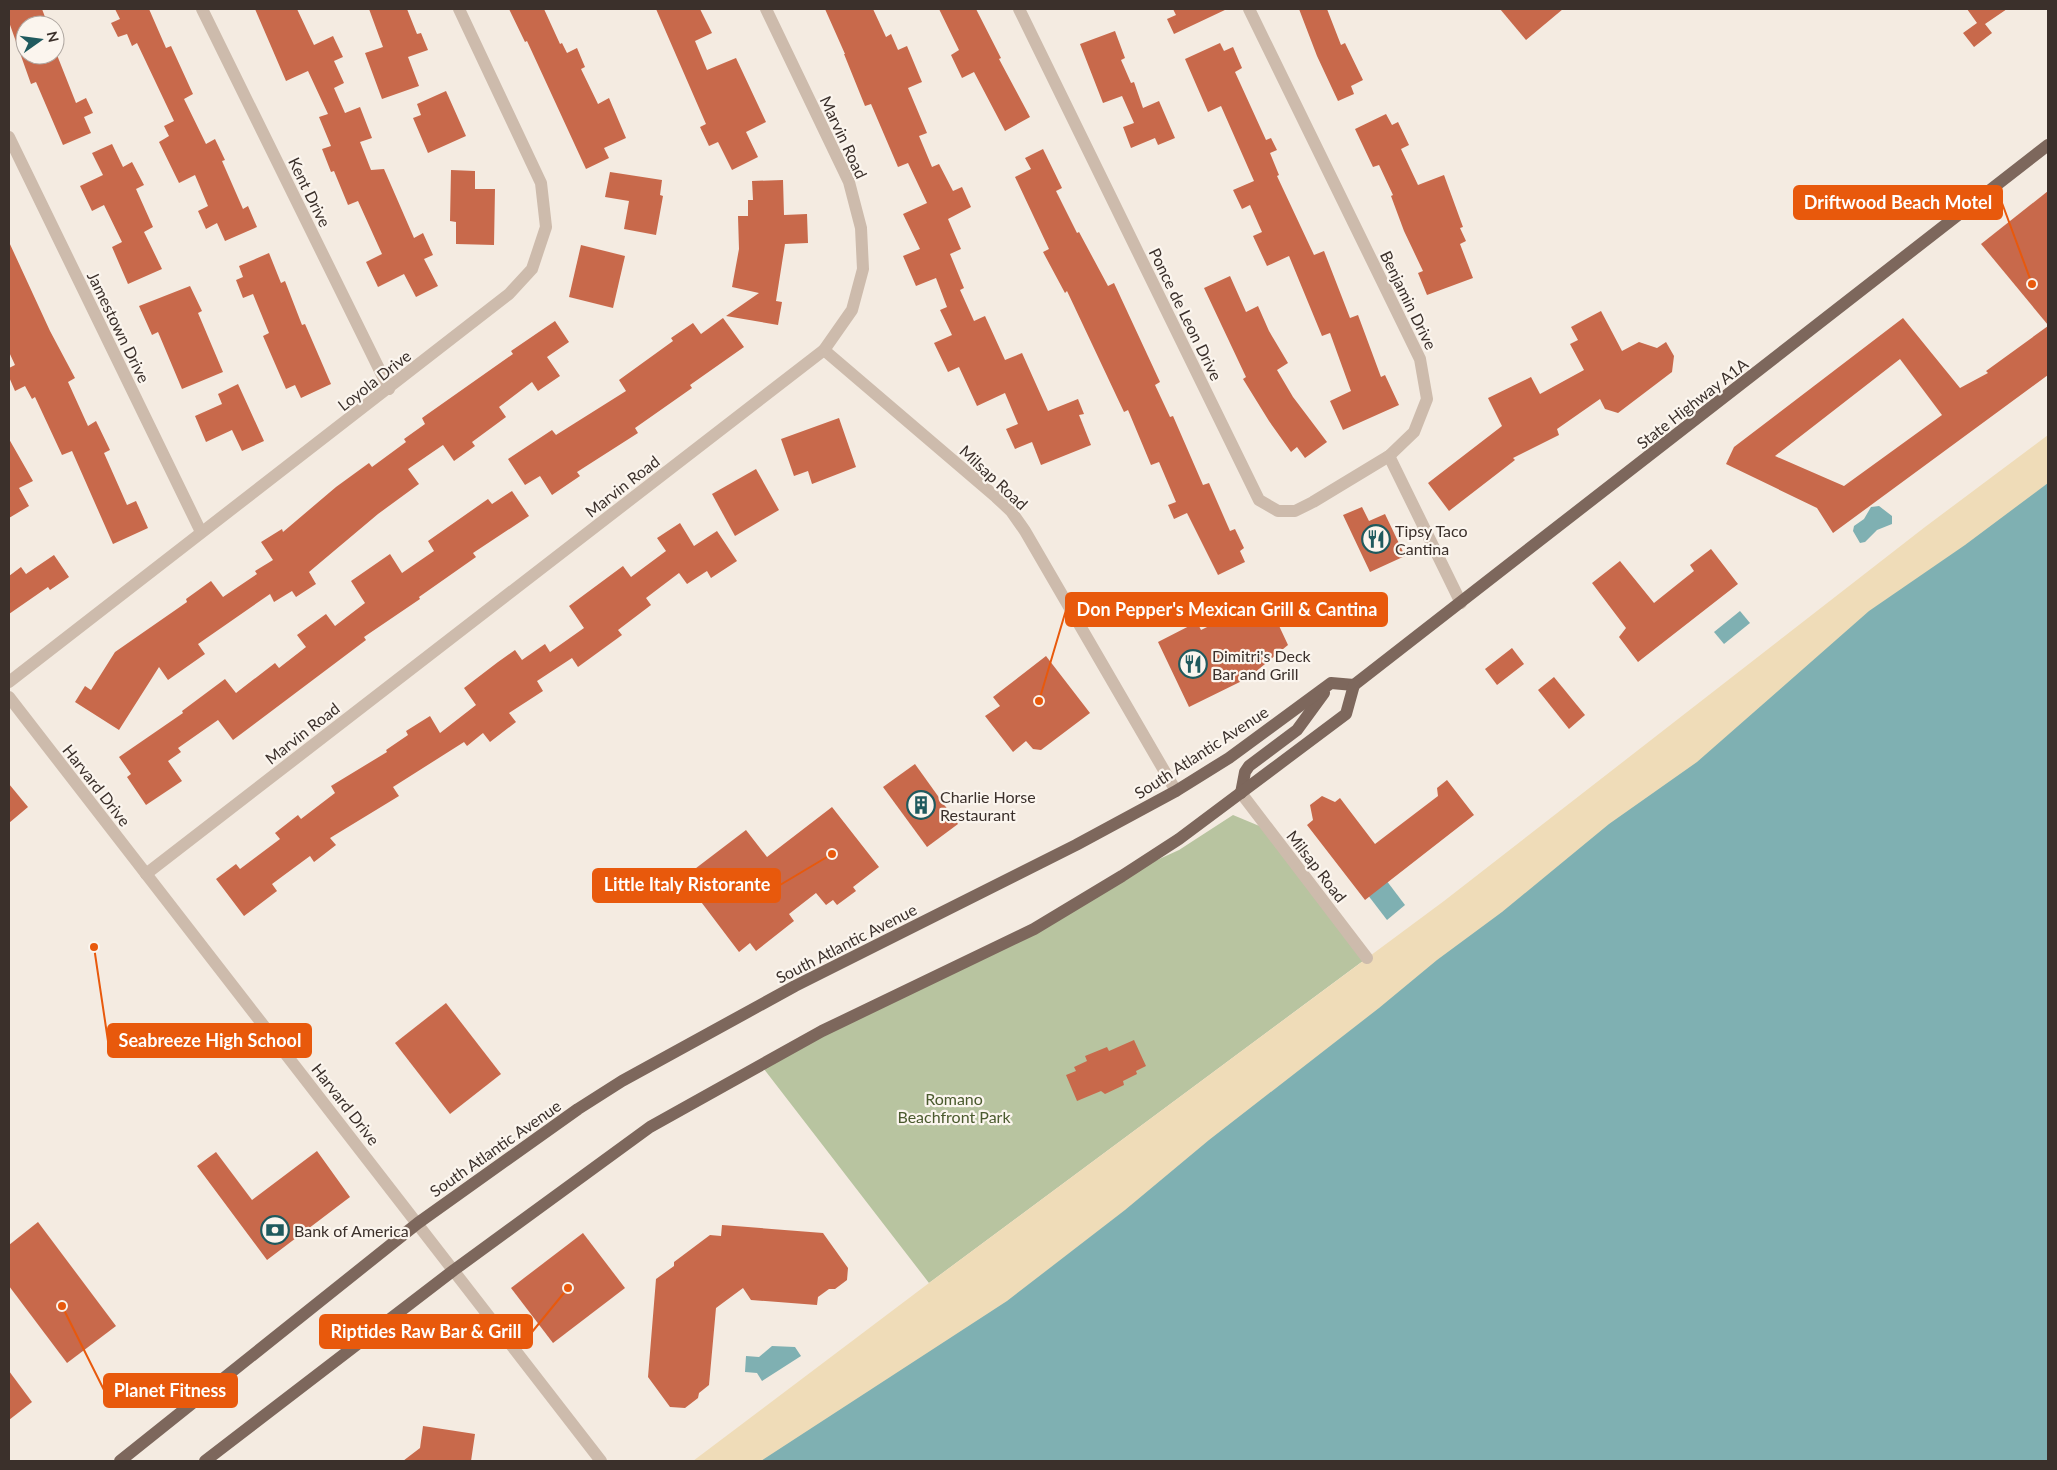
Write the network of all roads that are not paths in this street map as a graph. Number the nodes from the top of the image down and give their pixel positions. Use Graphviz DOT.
graph roads {
  1 [pos="202,9"];
  2 [pos="459,9"];
  3 [pos="766,9"];
  4 [pos="1020,9"];
  5 [pos="1249,9"];
  6 [pos="9,137"];
  7 [pos="2048,145"];
  8 [pos="824,350"];
  9 [pos="389,389"];
  10 [pos="1389,456"];
  11 [pos="201,532"];
  12 [pos="1461,603"];
  13 [pos="9,682"];
  14 [pos="1331,683"];
  15 [pos="1354,685"];
  16 [pos="9,697"];
  17 [pos="1176,791"];
  18 [pos="1242,793"];
  19 [pos="146,874"];
  20 [pos="1367,958"];
  21 [pos="418,1223"];
  22 [pos="454,1270"];
  23 [pos="120,1461"];
  24 [pos="205,1461"];
  25 [pos="600,1461"];
  1 -- 9 [label="street, Kent Drive"];
  2 -- 9 [label="street, Loyola Drive"];
  3 -- 8 [label="street, Marvin Road"];
  4 -- 10 [label="street, Ponce de Leon Drive"];
  5 -- 10 [label="street, Benjamin Drive"];
  6 -- 11 [label="street, Jamestown Drive"];
  7 -- 12 [label="main road, State Highway A1A"];
  8 -- 17 [label="street, Milsap Road"];
  8 -- 19 [label="street, Marvin Road"];
  9 -- 11 [label="street, Loyola Drive"];
  10 -- 12 [label="street"];
  11 -- 13 [label="street, Loyola Drive"];
  12 -- 15 [label="main road, State Highway A1A"];
  14 -- 15 [label="main road"];
  14 -- 17 [label="main road, South Atlantic Avenue"];
  14 -- 18 [label="main road"];
  15 -- 18 [label="main road"];
  16 -- 19 [label="street, Harvard Drive"];
  17 -- 21 [label="main road, South Atlantic Avenue"];
  18 -- 20 [label="street, Milsap Road"];
  18 -- 22 [label="main road"];
  19 -- 21 [label="street, Harvard Drive"];
  21 -- 22 [label="street, Harvard Drive"];
  21 -- 23 [label="main road, South Atlantic Avenue"];
  22 -- 24 [label="main road"];
  22 -- 25 [label="street, Harvard Drive"];
}
